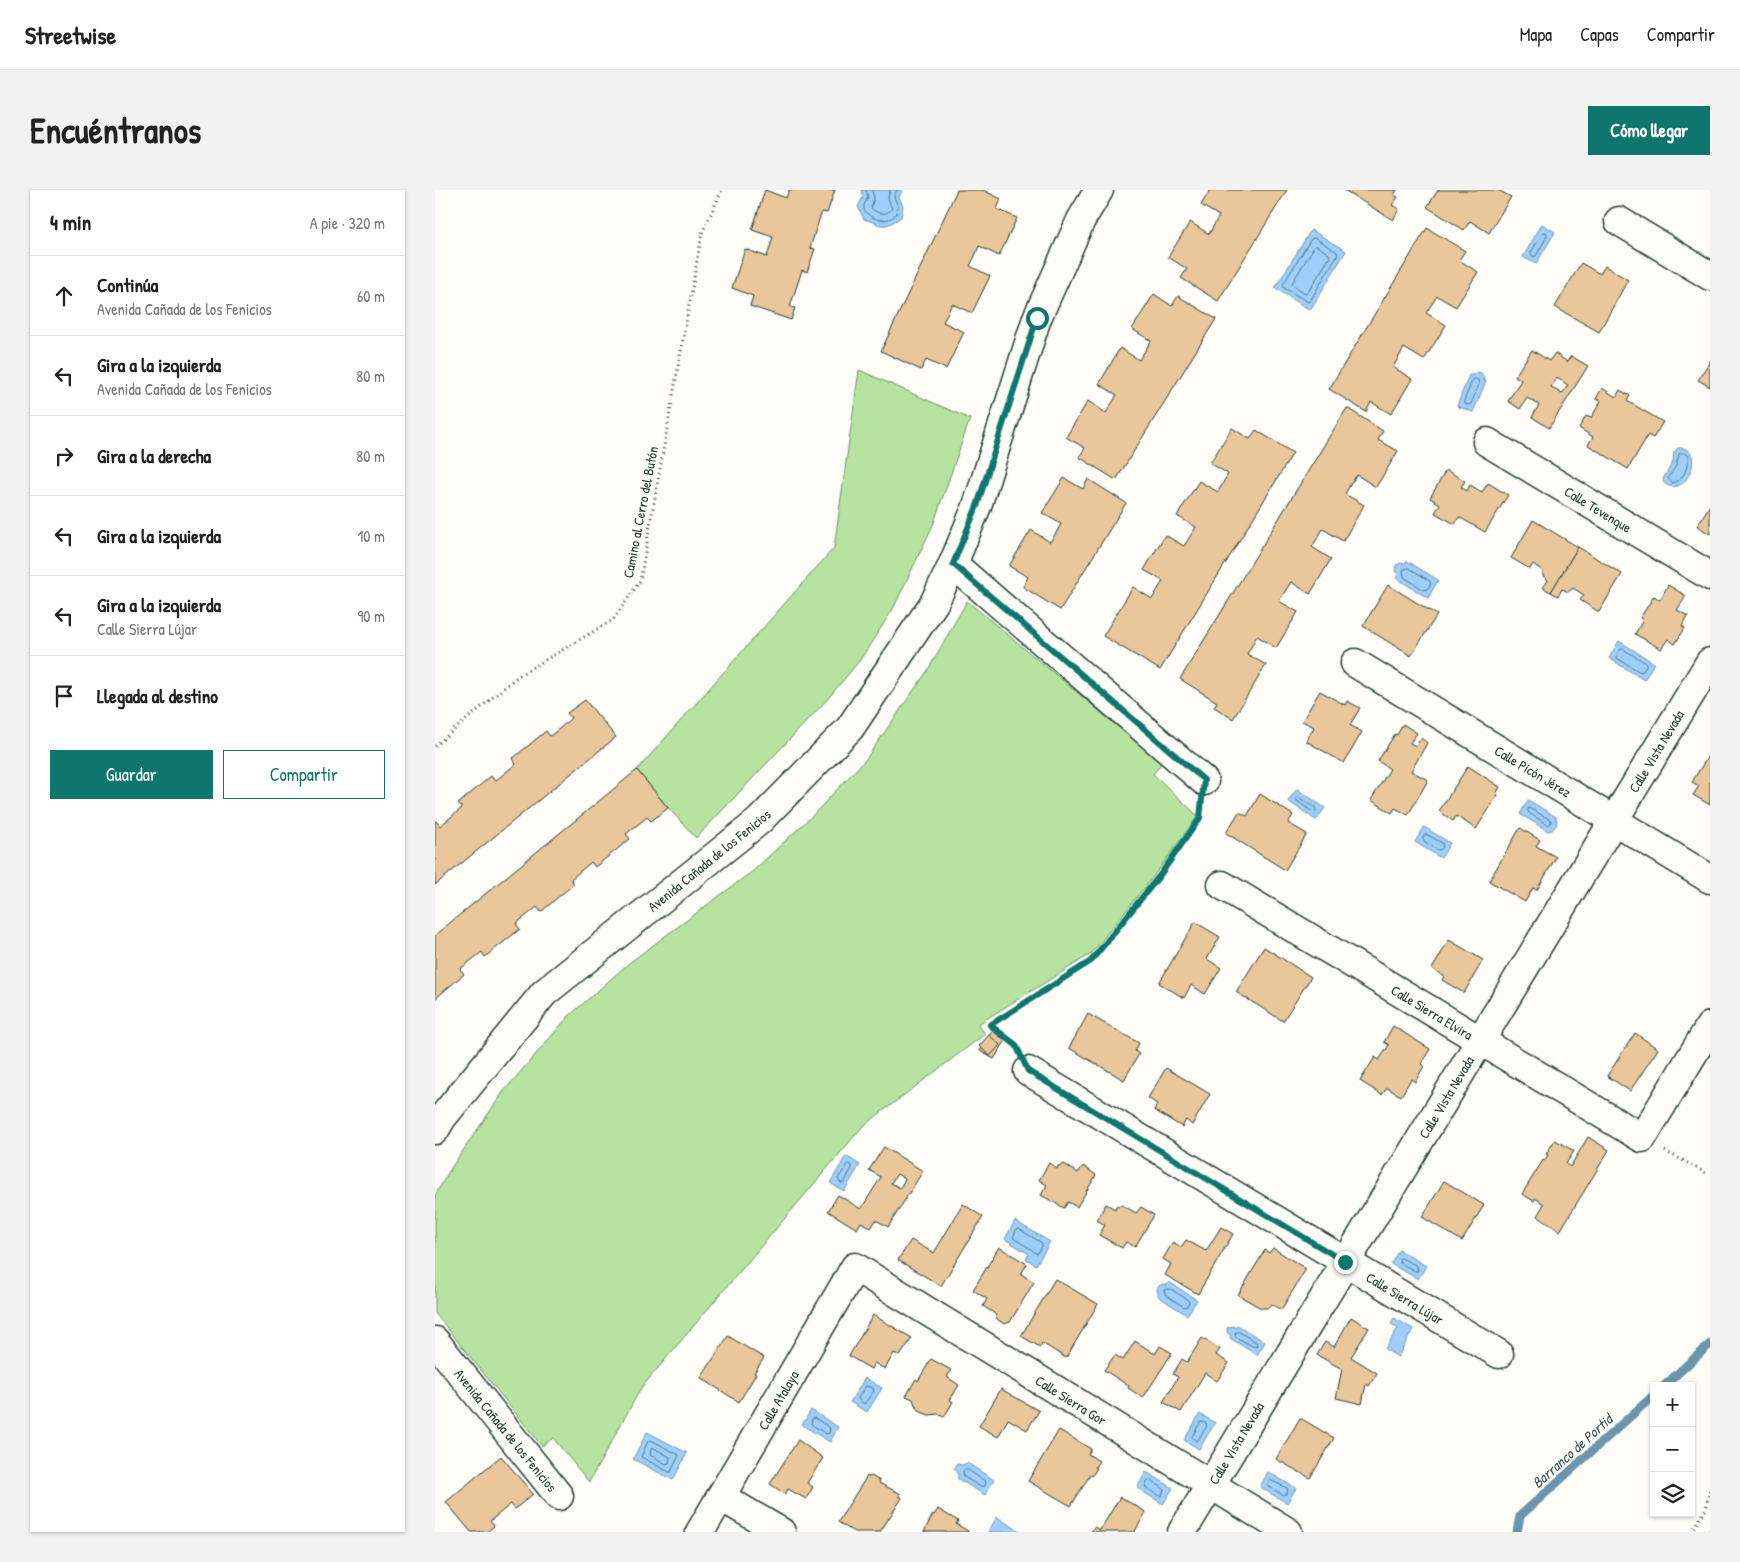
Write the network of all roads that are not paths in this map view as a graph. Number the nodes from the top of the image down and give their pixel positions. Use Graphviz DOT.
graph roads {
  1 [pos="1099,190"];
  2 [pos="1619,221"];
  3 [pos="1710,276"];
  4 [pos="1487,442"];
  5 [pos="953,564"];
  6 [pos="1710,576"];
  7 [pos="1710,662"];
  8 [pos="1355,663"];
  9 [pos="1204,780"];
  10 [pos="1614,820"];
  11 [pos="1710,879"];
  12 [pos="1223,886"];
  13 [pos="1710,1026"];
  14 [pos="1480,1041"];
  15 [pos="1028,1071"];
  16 [pos="435,1130"];
  17 [pos="1345,1262"];
  18 [pos="855,1267"];
  19 [pos="435,1341"];
  20 [pos="1499,1354"];
  21 [pos="1210,1485"];
  22 [pos="559,1496"];
  23 [pos="721,1497"];
  24 [pos="700,1532"];
  25 [pos="781,1532"];
  26 [pos="1182,1532"];
  27 [pos="1288,1532"];
  1 -- 5 [label="street, Avenida Cañada de los Fenicios"];
  2 -- 3 [label="street"];
  4 -- 6 [label="street, Calle Tevenque"];
  5 -- 9 [label="street"];
  5 -- 16 [label="street, Avenida Cañada de los Fenicios"];
  7 -- 10 [label="street, Calle Vista Nevada"];
  8 -- 10 [label="street, Calle Picón Jérez"];
  10 -- 11 [label="street, Calle Picón Jérez"];
  10 -- 14 [label="street, Calle Vista Nevada"];
  12 -- 14 [label="street, Calle Sierra Elvira"];
  13 -- 14 [label="street, Calle Sierra Elvira"];
  14 -- 17 [label="street, Calle Vista Nevada"];
  15 -- 17 [label="street, Calle Sierra Lújar"];
  17 -- 20 [label="street, Calle Sierra Lújar"];
  17 -- 21 [label="street, Calle Vista Nevada"];
  18 -- 21 [label="street, Calle Sierra Gor"];
  18 -- 23 [label="street, Calle Atalaya"];
  19 -- 22 [label="street, Avenida Cañada de los Fenicios"];
  21 -- 26 [label="street, Calle Vista Nevada"];
  21 -- 27 [label="street, Calle Sierra Gor"];
  23 -- 24 [label="street, Calle Atalaya"];
  23 -- 25 [label="street"];
}
